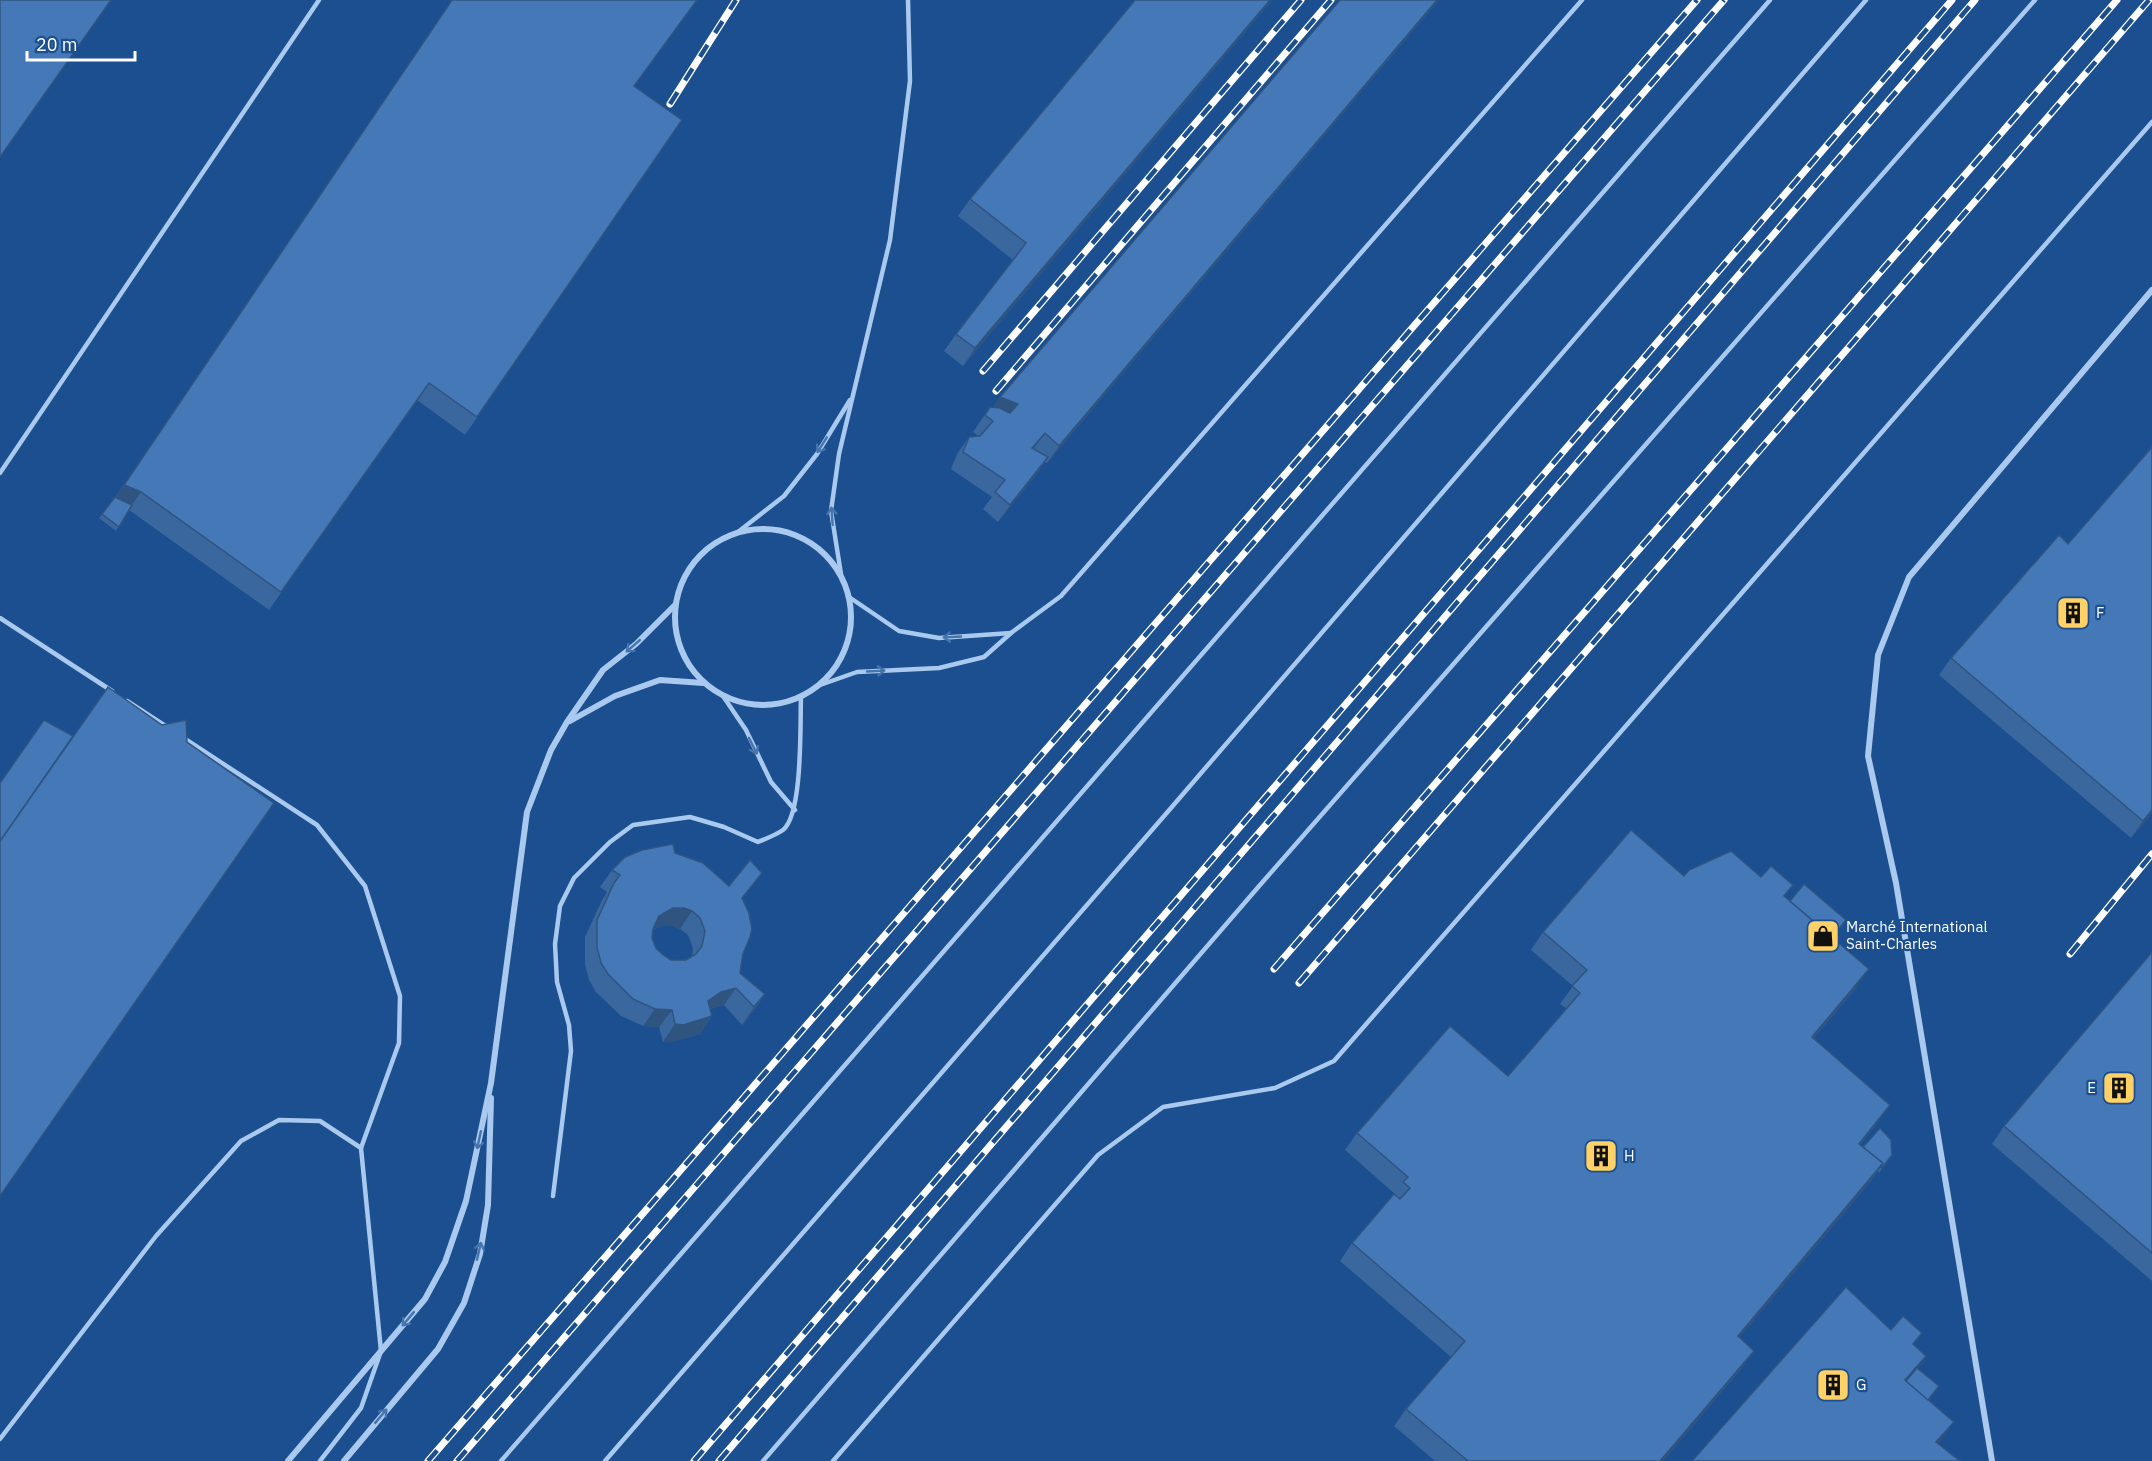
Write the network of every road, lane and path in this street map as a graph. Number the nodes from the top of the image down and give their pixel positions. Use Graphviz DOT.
graph roads {
  1 [pos="319,0"];
  2 [pos="908,0"];
  3 [pos="1582,0"];
  4 [pos="1770,0"];
  5 [pos="1866,0"];
  6 [pos="2035,0"];
  7 [pos="2152,122"];
  8 [pos="2152,290"];
  9 [pos="853,395"];
  10 [pos="0,473"];
  11 [pos="738,532"];
  12 [pos="841,574"];
  13 [pos="849,597"];
  14 [pos="675,605"];
  15 [pos="0,618"];
  16 [pos="1011,633"];
  17 [pos="703,683"];
  18 [pos="820,685"];
  19 [pos="723,696"];
  20 [pos="801,697"];
  21 [pos="567,722"];
  22 [pos="168,728"];
  23 [pos="178,734"];
  24 [pos="795,810"];
  25 [pos="491,1083"];
  26 [pos="361,1148"];
  27 [pos="553,1196"];
  28 [pos="381,1351"];
  29 [pos="0,1439"];
  30 [pos="288,1461"];
  31 [pos="320,1461"];
  32 [pos="344,1461"];
  33 [pos="501,1461"];
  34 [pos="604,1461"];
  35 [pos="764,1461"];
  36 [pos="833,1461"];
  37 [pos="1992,1461"];
  1 -- 10 [label="lane"];
  2 -- 9 [label="lane"];
  3 -- 16 [label="lane"];
  4 -- 33 [label="lane"];
  5 -- 34 [label="lane"];
  6 -- 35 [label="lane"];
  7 -- 36 [label="lane"];
  8 -- 37 [label="street"];
  9 -- 11 [label="lane, one-way"];
  12 -- 9 [label="lane, one-way"];
  11 -- 12 [label="street"];
  11 -- 14 [label="street"];
  12 -- 13 [label="street"];
  16 -- 13 [label="lane, one-way"];
  13 -- 18 [label="street"];
  14 -- 17 [label="street"];
  14 -- 21 [label="street, one-way"];
  15 -- 22 [label="lane"];
  18 -- 16 [label="lane, one-way"];
  17 -- 19 [label="street"];
  17 -- 21 [label="street"];
  18 -- 20 [label="street"];
  19 -- 20 [label="street"];
  19 -- 24 [label="lane, one-way"];
  20 -- 24 [label="lane"];
  21 -- 25 [label="street"];
  23 -- 26 [label="lane"];
  24 -- 27 [label="lane"];
  25 -- 28 [label="street, one-way"];
  32 -- 25 [label="street, one-way"];
  26 -- 28 [label="lane"];
  26 -- 29 [label="lane"];
  28 -- 30 [label="street"];
  28 -- 31 [label="lane"];
}
